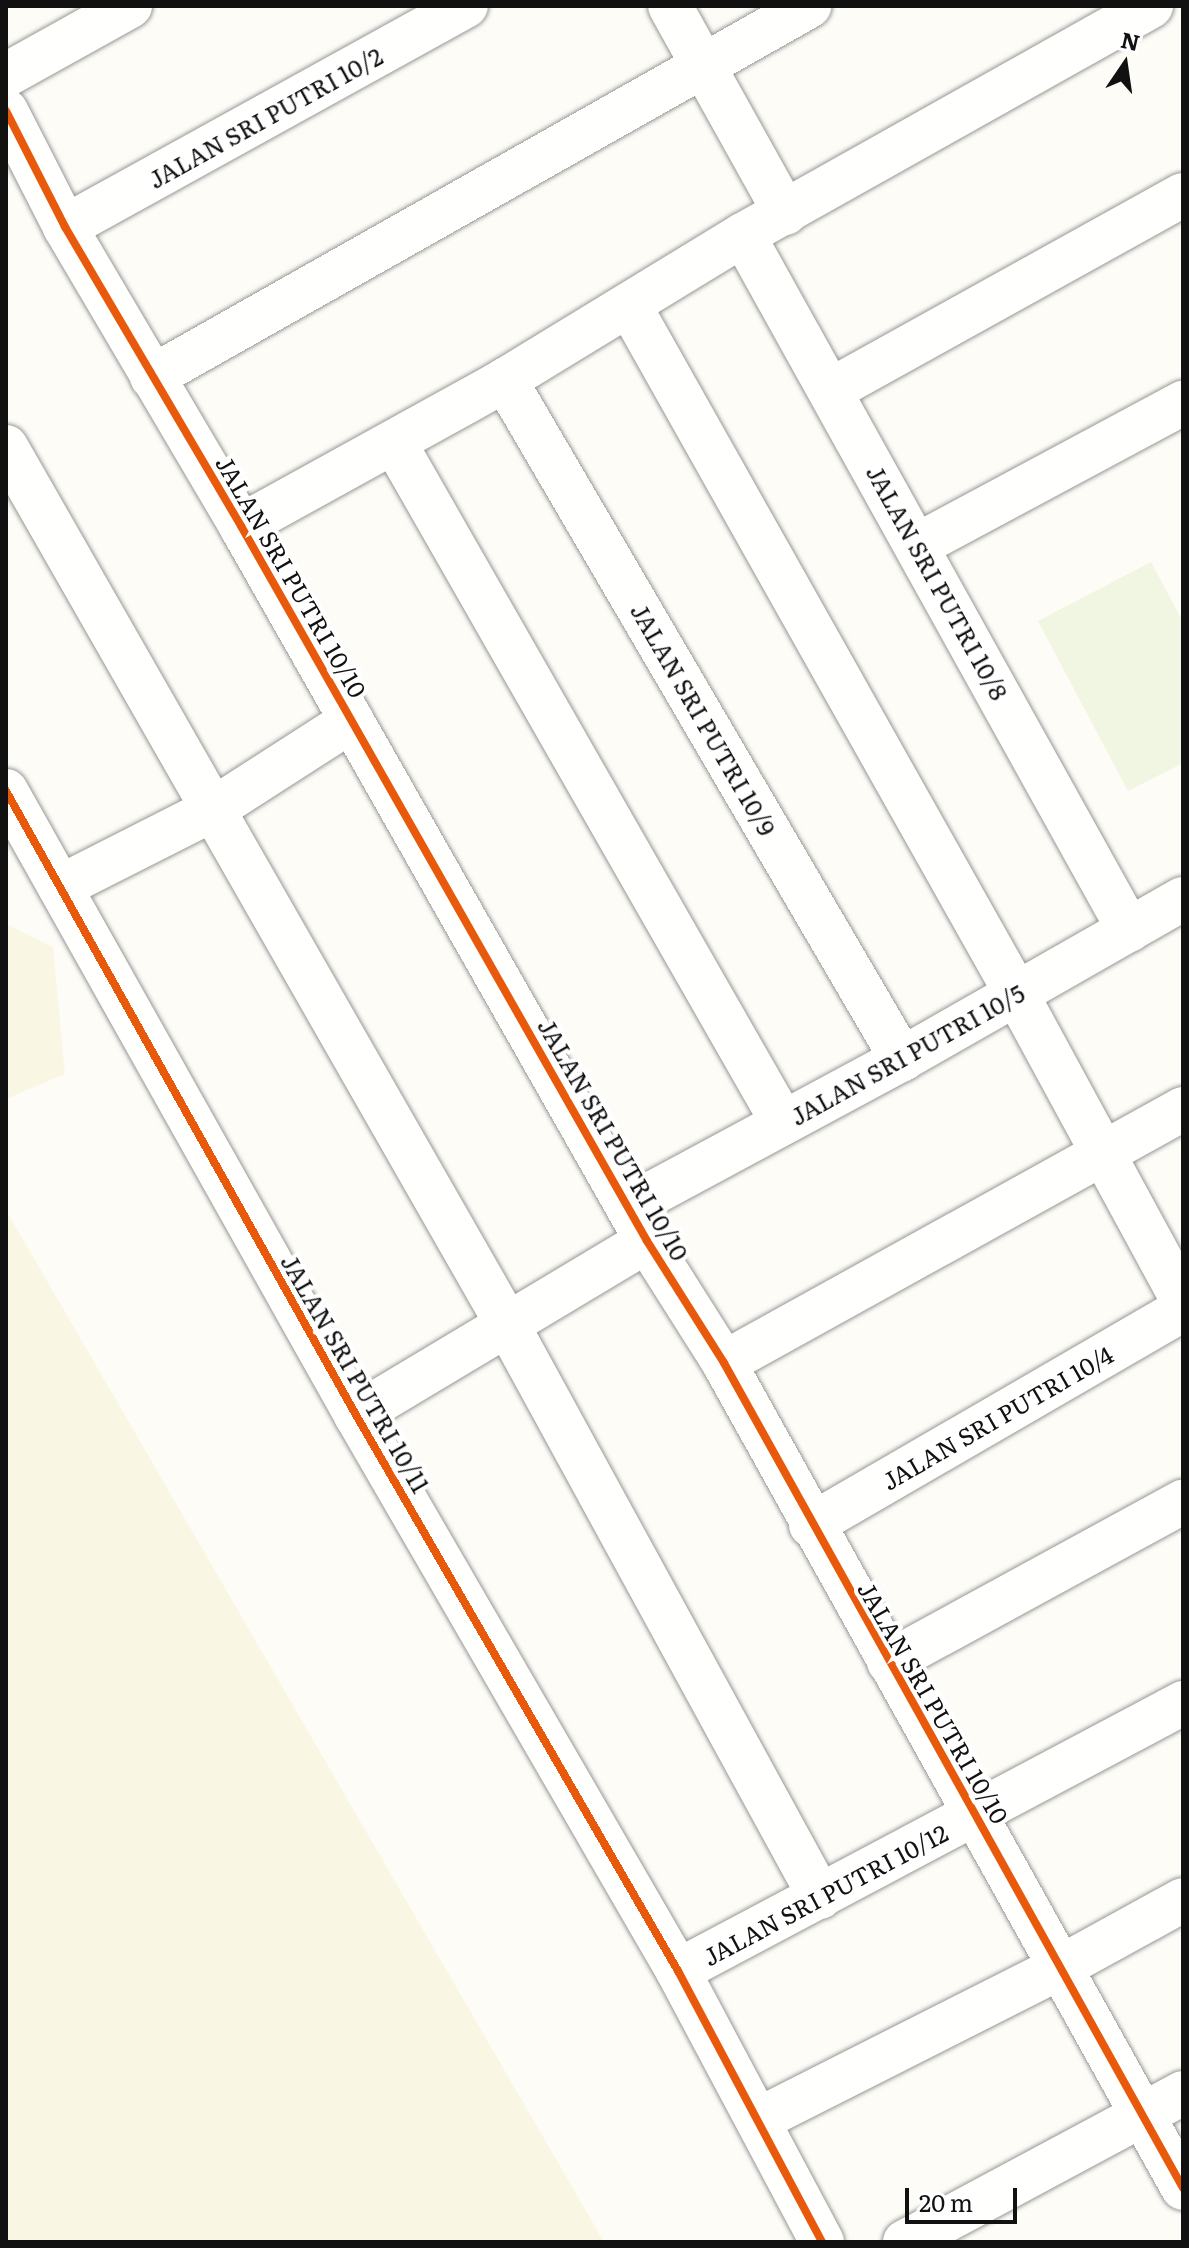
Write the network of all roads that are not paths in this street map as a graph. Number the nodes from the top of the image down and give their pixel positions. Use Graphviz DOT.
graph roads {
  1 [pos="130,6"];
  2 [pos="466,6"];
  3 [pos="670,6"];
  4 [pos="809,6"];
  5 [pos="1151,6"];
  6 [pos="703,65"];
  7 [pos="6,75"];
  8 [pos="6,111"];
  9 [pos="1183,195"];
  10 [pos="785,213"];
  11 [pos="65,227"];
  12 [pos="743,235"];
  13 [pos="629,305"];
  14 [pos="152,377"];
  15 [pos="505,380"];
  16 [pos="831,390"];
  17 [pos="1183,403"];
  18 [pos="394,442"];
  19 [pos="6,447"];
  20 [pos="241,526"];
  21 [pos="918,545"];
  22 [pos="352,720"];
  23 [pos="6,791"];
  24 [pos="212,810"];
  25 [pos="60,887"];
  26 [pos="1183,899"];
  27 [pos="1129,930"];
  28 [pos="1016,993"];
  29 [pos="902,1059"];
  30 [pos="1183,1109"];
  31 [pos="783,1123"];
  32 [pos="1102,1154"];
  33 [pos="638,1224"];
  34 [pos="1183,1301"];
  35 [pos="1183,1309"];
  36 [pos="507,1324"];
  37 [pos="724,1363"];
  38 [pos="356,1415"];
  39 [pos="1183,1502"];
  40 [pos="811,1525"];
  41 [pos="889,1662"];
  42 [pos="1183,1703"];
  43 [pos="976,1816"];
  44 [pos="820,1897"];
  45 [pos="1183,1900"];
  46 [pos="1061,1967"];
  47 [pos="678,1971"];
  48 [pos="1183,2093"];
  49 [pos="1143,2116"];
  50 [pos="758,2120"];
  51 [pos="1183,2188"];
  52 [pos="822,2242"];
  53 [pos="905,2242"];
  1 -- 7 [label="street"];
  2 -- 11 [label="street, JALAN SRI PUTRI 10/2"];
  3 -- 6 [label="street"];
  4 -- 6 [label="street"];
  5 -- 10 [label="street"];
  6 -- 10 [label="street"];
  6 -- 14 [label="street"];
  8 -- 11 [label="street, JALAN SRI PUTRI 10/10"];
  9 -- 16 [label="street"];
  10 -- 12 [label="street"];
  11 -- 14 [label="street, JALAN SRI PUTRI 10/10"];
  12 -- 13 [label="street"];
  12 -- 16 [label="street, JALAN SRI PUTRI 10/8"];
  13 -- 15 [label="street"];
  13 -- 28 [label="street"];
  14 -- 20 [label="street, JALAN SRI PUTRI 10/10"];
  15 -- 18 [label="street"];
  15 -- 29 [label="street, JALAN SRI PUTRI 10/9"];
  16 -- 21 [label="street, JALAN SRI PUTRI 10/8"];
  17 -- 21 [label="street"];
  18 -- 20 [label="street"];
  18 -- 31 [label="street"];
  19 -- 24 [label="street"];
  20 -- 22 [label="street, JALAN SRI PUTRI 10/10"];
  21 -- 27 [label="street, JALAN SRI PUTRI 10/8"];
  22 -- 24 [label="street"];
  22 -- 33 [label="street, JALAN SRI PUTRI 10/10"];
  23 -- 25 [label="street, JALAN SRI PUTRI 10/11"];
  24 -- 25 [label="street"];
  24 -- 36 [label="street"];
  25 -- 38 [label="street, JALAN SRI PUTRI 10/11"];
  26 -- 27 [label="street, JALAN SRI PUTRI 10/5"];
  27 -- 28 [label="street, JALAN SRI PUTRI 10/5"];
  28 -- 29 [label="street, JALAN SRI PUTRI 10/5"];
  28 -- 32 [label="street"];
  29 -- 31 [label="street, JALAN SRI PUTRI 10/5"];
  30 -- 32 [label="street"];
  31 -- 33 [label="street, JALAN SRI PUTRI 10/5"];
  32 -- 34 [label="street"];
  32 -- 37 [label="street"];
  33 -- 36 [label="street, JALAN SRI PUTRI 10/5"];
  33 -- 37 [label="street, JALAN SRI PUTRI 10/10"];
  35 -- 40 [label="street, JALAN SRI PUTRI 10/4"];
  36 -- 38 [label="street, JALAN SRI PUTRI 10/5"];
  36 -- 44 [label="street"];
  37 -- 40 [label="street, JALAN SRI PUTRI 10/10"];
  38 -- 47 [label="street, JALAN SRI PUTRI 10/11"];
  39 -- 41 [label="street"];
  40 -- 41 [label="street, JALAN SRI PUTRI 10/10"];
  41 -- 43 [label="street, JALAN SRI PUTRI 10/10"];
  42 -- 43 [label="street, JALAN SRI PUTRI 10/12"];
  43 -- 44 [label="street, JALAN SRI PUTRI 10/12"];
  43 -- 46 [label="street, JALAN SRI PUTRI 10/10"];
  44 -- 47 [label="street, JALAN SRI PUTRI 10/12"];
  45 -- 46 [label="street"];
  46 -- 49 [label="street, JALAN SRI PUTRI 10/10"];
  46 -- 50 [label="street"];
  47 -- 50 [label="street, JALAN SRI PUTRI 10/11"];
  48 -- 49 [label="street"];
  49 -- 51 [label="street, JALAN SRI PUTRI 10/10"];
  49 -- 53 [label="street"];
  50 -- 52 [label="street, JALAN SRI PUTRI 10/11"];
}
